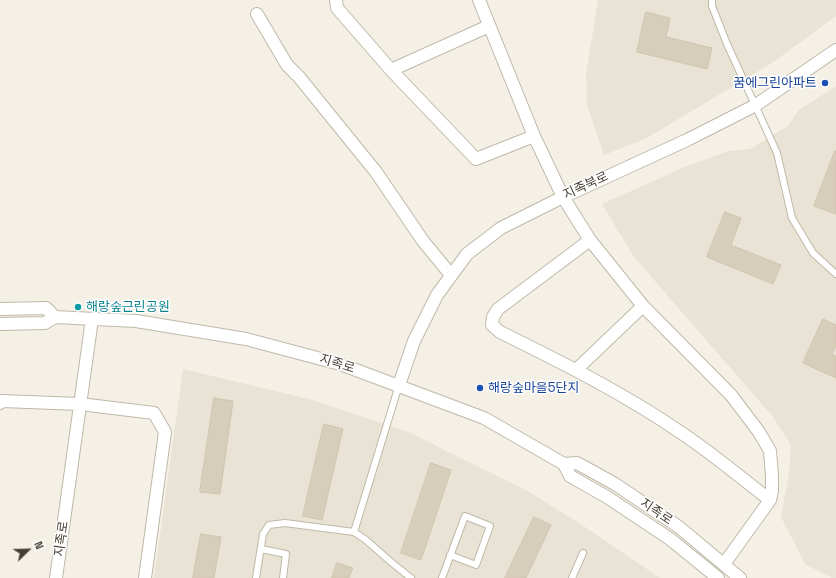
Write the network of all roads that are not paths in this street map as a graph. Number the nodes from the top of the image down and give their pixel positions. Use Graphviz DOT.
graph roads {
  1 [pos="336,0"];
  2 [pos="479,0"];
  3 [pos="712,0"];
  4 [pos="257,14"];
  5 [pos="489,26"];
  6 [pos="836,50"];
  7 [pos="391,70"];
  8 [pos="756,105"];
  9 [pos="534,136"];
  10 [pos="563,197"];
  11 [pos="590,240"];
  12 [pos="836,274"];
  13 [pos="451,275"];
  14 [pos="644,306"];
  15 [pos="0,309"];
  16 [pos="55,317"];
  17 [pos="92,319"];
  18 [pos="0,324"];
  19 [pos="577,369"];
  20 [pos="399,385"];
  21 [pos="0,403"];
  22 [pos="80,404"];
  23 [pos="564,464"];
  24 [pos="770,500"];
  25 [pos="354,532"];
  26 [pos="260,549"];
  27 [pos="583,553"];
  28 [pos="450,555"];
  29 [pos="724,564"];
  30 [pos="56,578"];
  31 [pos="145,578"];
  32 [pos="256,578"];
  33 [pos="283,578"];
  34 [pos="411,578"];
  35 [pos="442,578"];
  36 [pos="572,578"];
  37 [pos="718,578"];
  38 [pos="740,578"];
  1 -- 7 [label="street"];
  2 -- 5 [label="street"];
  3 -- 8 [label="lane"];
  4 -- 13 [label="street"];
  5 -- 7 [label="street"];
  5 -- 9 [label="street"];
  6 -- 8 [label="street, 지족북로"];
  7 -- 9 [label="street"];
  8 -- 10 [label="street, 지족북로"];
  8 -- 12 [label="lane"];
  9 -- 10 [label="street"];
  10 -- 11 [label="street"];
  10 -- 13 [label="street, 지족북로"];
  11 -- 14 [label="street"];
  11 -- 19 [label="street"];
  13 -- 20 [label="street, 지족북로"];
  14 -- 19 [label="street"];
  14 -- 24 [label="street"];
  15 -- 16 [label="street, 지족로"];
  16 -- 17 [label="street, 지족로"];
  16 -- 18 [label="street, 지족로"];
  17 -- 20 [label="street, 지족로"];
  17 -- 22 [label="street, 지족로"];
  19 -- 24 [label="street"];
  20 -- 23 [label="street, 지족로"];
  20 -- 25 [label="lane"];
  21 -- 22 [label="street"];
  22 -- 30 [label="street, 지족로"];
  22 -- 31 [label="street"];
  23 -- 29 [label="street, 지족로"];
  23 -- 37 [label="street, 지족로"];
  24 -- 29 [label="street"];
  25 -- 26 [label="lane"];
  25 -- 34 [label="lane"];
  26 -- 32 [label="lane"];
  26 -- 33 [label="lane"];
  27 -- 36 [label="lane"];
  28 -- 28 [label="lane"];
  28 -- 35 [label="lane"];
  29 -- 38 [label="street, 지족로"];
}
